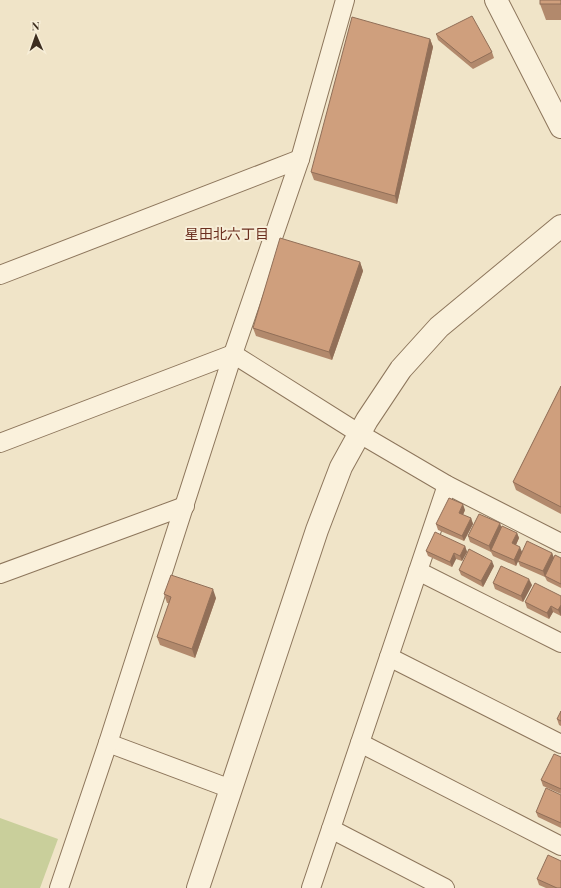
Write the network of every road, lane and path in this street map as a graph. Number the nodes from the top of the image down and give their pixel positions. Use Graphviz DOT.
graph roads {
  1 [pos="344,0"];
  2 [pos="496,0"];
  3 [pos="561,127"];
  4 [pos="300,160"];
  5 [pos="561,226"];
  6 [pos="0,275"];
  7 [pos="233,354"];
  8 [pos="360,434"];
  9 [pos="0,443"];
  10 [pos="447,485"];
  11 [pos="185,506"];
  12 [pos="561,543"];
  13 [pos="418,571"];
  14 [pos="0,574"];
  15 [pos="561,643"];
  16 [pos="389,657"];
  17 [pos="108,743"];
  18 [pos="360,743"];
  19 [pos="561,744"];
  20 [pos="231,789"];
  21 [pos="331,829"];
  22 [pos="561,846"];
  23 [pos="59,888"];
  24 [pos="198,888"];
  25 [pos="311,888"];
  26 [pos="445,888"];
  1 -- 4 [label="street"];
  2 -- 3 [label="street"];
  4 -- 6 [label="street"];
  4 -- 7 [label="street"];
  5 -- 8 [label="street"];
  7 -- 8 [label="street"];
  7 -- 9 [label="street"];
  7 -- 11 [label="street"];
  8 -- 10 [label="street"];
  8 -- 20 [label="street"];
  10 -- 12 [label="street"];
  10 -- 13 [label="street"];
  11 -- 14 [label="street"];
  11 -- 17 [label="street"];
  13 -- 15 [label="street"];
  13 -- 16 [label="street"];
  16 -- 18 [label="street"];
  16 -- 19 [label="street"];
  17 -- 20 [label="street"];
  17 -- 23 [label="street"];
  18 -- 21 [label="street"];
  18 -- 22 [label="street"];
  20 -- 24 [label="street"];
  21 -- 25 [label="street"];
  21 -- 26 [label="street"];
}
